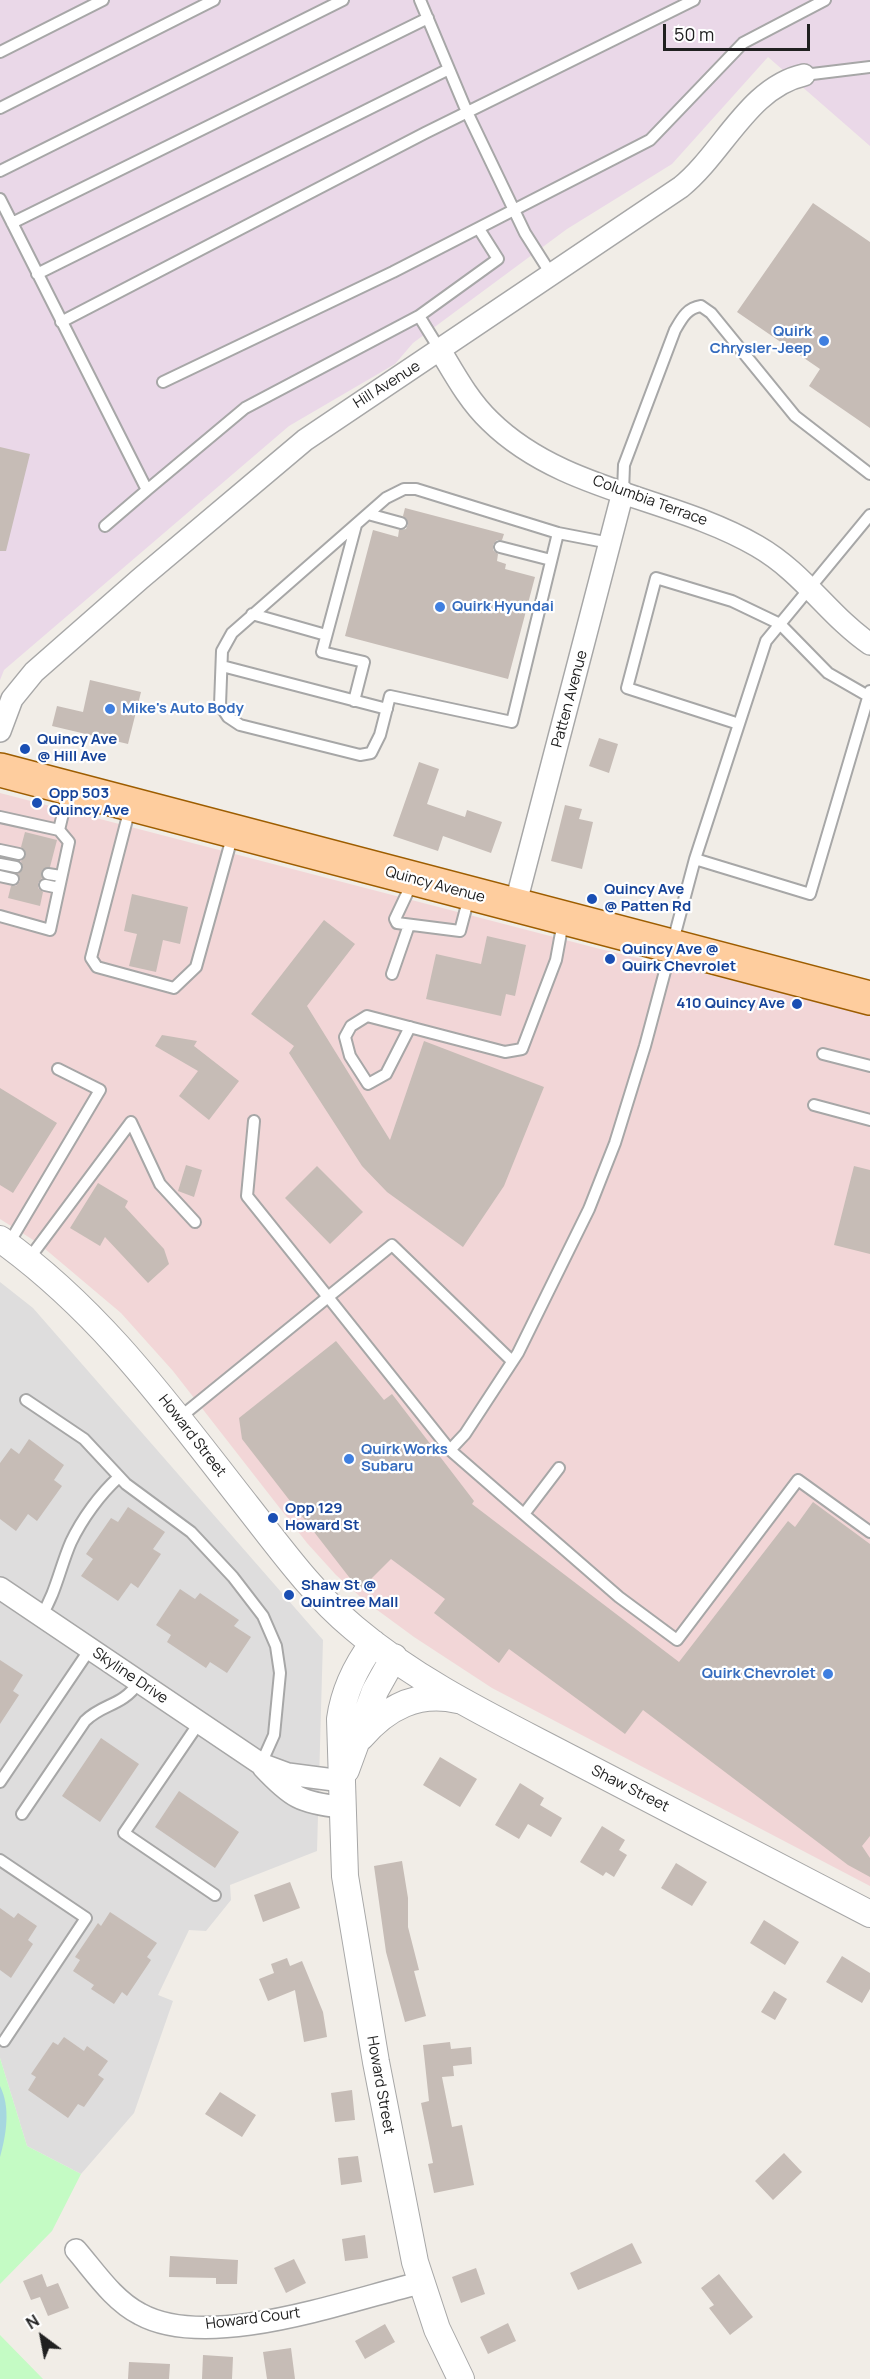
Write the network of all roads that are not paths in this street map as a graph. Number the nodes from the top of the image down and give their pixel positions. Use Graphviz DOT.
graph roads {
  1 [pos="103,0"];
  2 [pos="214,0"];
  3 [pos="344,0"];
  4 [pos="420,0"];
  5 [pos="694,0"];
  6 [pos="825,0"];
  7 [pos="428,18"];
  8 [pos="0,52"];
  9 [pos="870,67"];
  10 [pos="449,69"];
  11 [pos="804,75"];
  12 [pos="0,108"];
  13 [pos="467,112"];
  14 [pos="0,171"];
  15 [pos="0,199"];
  16 [pos="514,210"];
  17 [pos="12,223"];
  18 [pos="479,229"];
  19 [pos="37,274"];
  20 [pos="551,274"];
  21 [pos="419,316"];
  22 [pos="60,322"];
  23 [pos="440,350"];
  24 [pos="163,382"];
  25 [pos="870,474"];
  26 [pos="147,490"];
  27 [pos="623,492"];
  28 [pos="368,514"];
  29 [pos="870,515"];
  30 [pos="356,524"];
  31 [pos="401,524"];
  32 [pos="105,526"];
  33 [pos="558,532"];
  34 [pos="610,543"];
  35 [pos="500,547"];
  36 [pos="551,560"];
  37 [pos="811,586"];
  38 [pos="252,614"];
  39 [pos="780,624"];
  40 [pos="326,635"];
  41 [pos="870,645"];
  42 [pos="222,666"];
  43 [pos="869,693"];
  44 [pos="354,701"];
  45 [pos="387,710"];
  46 [pos="739,724"];
  47 [pos="0,731"];
  48 [pos="0,770"];
  49 [pos="68,788"];
  50 [pos="130,805"];
  51 [pos="0,818"];
  52 [pos="59,830"];
  53 [pos="234,832"];
  54 [pos="0,850"];
  55 [pos="19,854"];
  56 [pos="695,859"];
  57 [pos="52,861"];
  58 [pos="64,863"];
  59 [pos="0,864"];
  60 [pos="16,867"];
  61 [pos="48,874"];
  62 [pos="0,876"];
  63 [pos="62,876"];
  64 [pos="13,879"];
  65 [pos="414,880"];
  66 [pos="45,885"];
  67 [pos="59,888"];
  68 [pos="470,894"];
  69 [pos="515,906"];
  70 [pos="0,916"];
  71 [pos="564,918"];
  72 [pos="409,925"];
  73 [pos="670,945"];
  74 [pos="392,974"];
  75 [pos="870,998"];
  76 [pos="410,1027"];
  77 [pos="823,1054"];
  78 [pos="870,1066"];
  79 [pos="58,1070"];
  80 [pos="814,1105"];
  81 [pos="870,1120"];
  82 [pos="254,1121"];
  83 [pos="195,1222"];
  84 [pos="12,1248"];
  85 [pos="328,1297"];
  86 [pos="512,1361"];
  87 [pos="26,1400"];
  88 [pos="178,1419"];
  89 [pos="450,1450"];
  90 [pos="559,1468"];
  91 [pos="119,1477"];
  92 [pos="524,1514"];
  93 [pos="870,1532"];
  94 [pos="0,1588"];
  95 [pos="41,1616"];
  96 [pos="90,1649"];
  97 [pos="383,1650"];
  98 [pos="139,1682"];
  99 [pos="464,1701"];
  100 [pos="199,1723"];
  101 [pos="356,1744"];
  102 [pos="261,1764"];
  103 [pos="0,1782"];
  104 [pos="342,1794"];
  105 [pos="22,1814"];
  106 [pos="0,1860"];
  107 [pos="215,1895"];
  108 [pos="870,1914"];
  109 [pos="4,2041"];
  110 [pos="76,2250"];
  111 [pos="420,2283"];
  112 [pos="461,2379"];
  1 -- 8 [label="lane"];
  2 -- 12 [label="lane"];
  3 -- 14 [label="lane"];
  4 -- 7 [label="lane"];
  5 -- 13 [label="lane"];
  6 -- 16 [label="lane"];
  7 -- 10 [label="lane"];
  7 -- 17 [label="lane"];
  9 -- 11 [label="lane"];
  10 -- 13 [label="lane"];
  10 -- 19 [label="lane"];
  11 -- 20 [label="street, Hill Avenue"];
  13 -- 16 [label="lane"];
  13 -- 22 [label="lane"];
  15 -- 17 [label="lane"];
  16 -- 18 [label="lane"];
  16 -- 20 [label="lane"];
  17 -- 19 [label="lane"];
  18 -- 21 [label="lane"];
  18 -- 24 [label="lane"];
  19 -- 22 [label="lane"];
  20 -- 23 [label="street, Hill Avenue"];
  21 -- 23 [label="lane"];
  21 -- 26 [label="lane"];
  22 -- 26 [label="lane"];
  23 -- 27 [label="street, Columbia Terrace"];
  23 -- 47 [label="street, Hill Avenue"];
  25 -- 27 [label="lane"];
  26 -- 32 [label="lane"];
  27 -- 34 [label="street, Patten Avenue"];
  27 -- 37 [label="street, Columbia Terrace"];
  28 -- 30 [label="lane"];
  28 -- 31 [label="lane"];
  28 -- 33 [label="lane"];
  29 -- 37 [label="lane"];
  30 -- 38 [label="lane"];
  30 -- 40 [label="lane"];
  33 -- 34 [label="lane"];
  33 -- 36 [label="lane"];
  34 -- 69 [label="street, Patten Avenue"];
  35 -- 36 [label="lane"];
  36 -- 45 [label="lane"];
  37 -- 39 [label="lane"];
  37 -- 41 [label="street, Columbia Terrace"];
  38 -- 40 [label="lane"];
  38 -- 42 [label="lane"];
  39 -- 43 [label="lane"];
  39 -- 46 [label="lane"];
  39 -- 46 [label="lane"];
  40 -- 44 [label="lane"];
  42 -- 44 [label="lane"];
  42 -- 45 [label="lane"];
  43 -- 56 [label="lane"];
  44 -- 45 [label="lane"];
  46 -- 56 [label="lane"];
  48 -- 49 [label="main road, Quincy Avenue"];
  49 -- 50 [label="main road, Quincy Avenue"];
  49 -- 52 [label="lane"];
  50 -- 53 [label="main road, Quincy Avenue"];
  50 -- 53 [label="lane"];
  51 -- 52 [label="lane"];
  52 -- 58 [label="lane"];
  53 -- 65 [label="main road, Quincy Avenue"];
  54 -- 55 [label="lane"];
  56 -- 73 [label="lane"];
  57 -- 58 [label="lane"];
  58 -- 63 [label="lane"];
  59 -- 60 [label="lane"];
  61 -- 63 [label="lane"];
  62 -- 64 [label="lane"];
  63 -- 67 [label="lane"];
  65 -- 68 [label="main road, Quincy Avenue"];
  65 -- 72 [label="lane"];
  66 -- 67 [label="lane"];
  67 -- 70 [label="lane"];
  68 -- 69 [label="main road, Quincy Avenue"];
  68 -- 72 [label="lane"];
  69 -- 71 [label="main road, Quincy Avenue"];
  71 -- 73 [label="main road, Quincy Avenue"];
  71 -- 76 [label="lane"];
  72 -- 74 [label="lane"];
  73 -- 75 [label="main road, Quincy Avenue"];
  73 -- 86 [label="lane"];
  76 -- 76 [label="lane"];
  77 -- 78 [label="lane"];
  79 -- 84 [label="lane"];
  80 -- 81 [label="lane"];
  82 -- 85 [label="lane"];
  83 -- 84 [label="lane"];
  84 -- 88 [label="street, Howard Street"];
  85 -- 86 [label="lane"];
  85 -- 88 [label="lane"];
  85 -- 89 [label="lane"];
  86 -- 89 [label="lane"];
  87 -- 91 [label="lane"];
  88 -- 97 [label="street, Howard Street"];
  89 -- 92 [label="lane"];
  90 -- 92 [label="lane"];
  91 -- 95 [label="lane"];
  91 -- 102 [label="lane"];
  92 -- 93 [label="lane"];
  94 -- 95 [label="street, Skyline Drive"];
  95 -- 96 [label="street, Skyline Drive"];
  96 -- 98 [label="street, Skyline Drive"];
  96 -- 103 [label="lane"];
  97 -- 99 [label="street, Shaw Street"];
  97 -- 101 [label="street, Howard Street"];
  97 -- 104 [label="street, Howard Street"];
  98 -- 100 [label="street, Skyline Drive"];
  98 -- 105 [label="lane"];
  99 -- 101 [label="street"];
  99 -- 108 [label="street, Shaw Street"];
  100 -- 102 [label="street, Skyline Drive"];
  100 -- 107 [label="lane"];
  101 -- 104 [label="street, Howard Street"];
  102 -- 104 [label="street, Skyline Drive"];
  104 -- 111 [label="street, Howard Street"];
  106 -- 109 [label="lane"];
  110 -- 111 [label="street, Howard Court"];
  111 -- 112 [label="street, Howard Street"];
}
